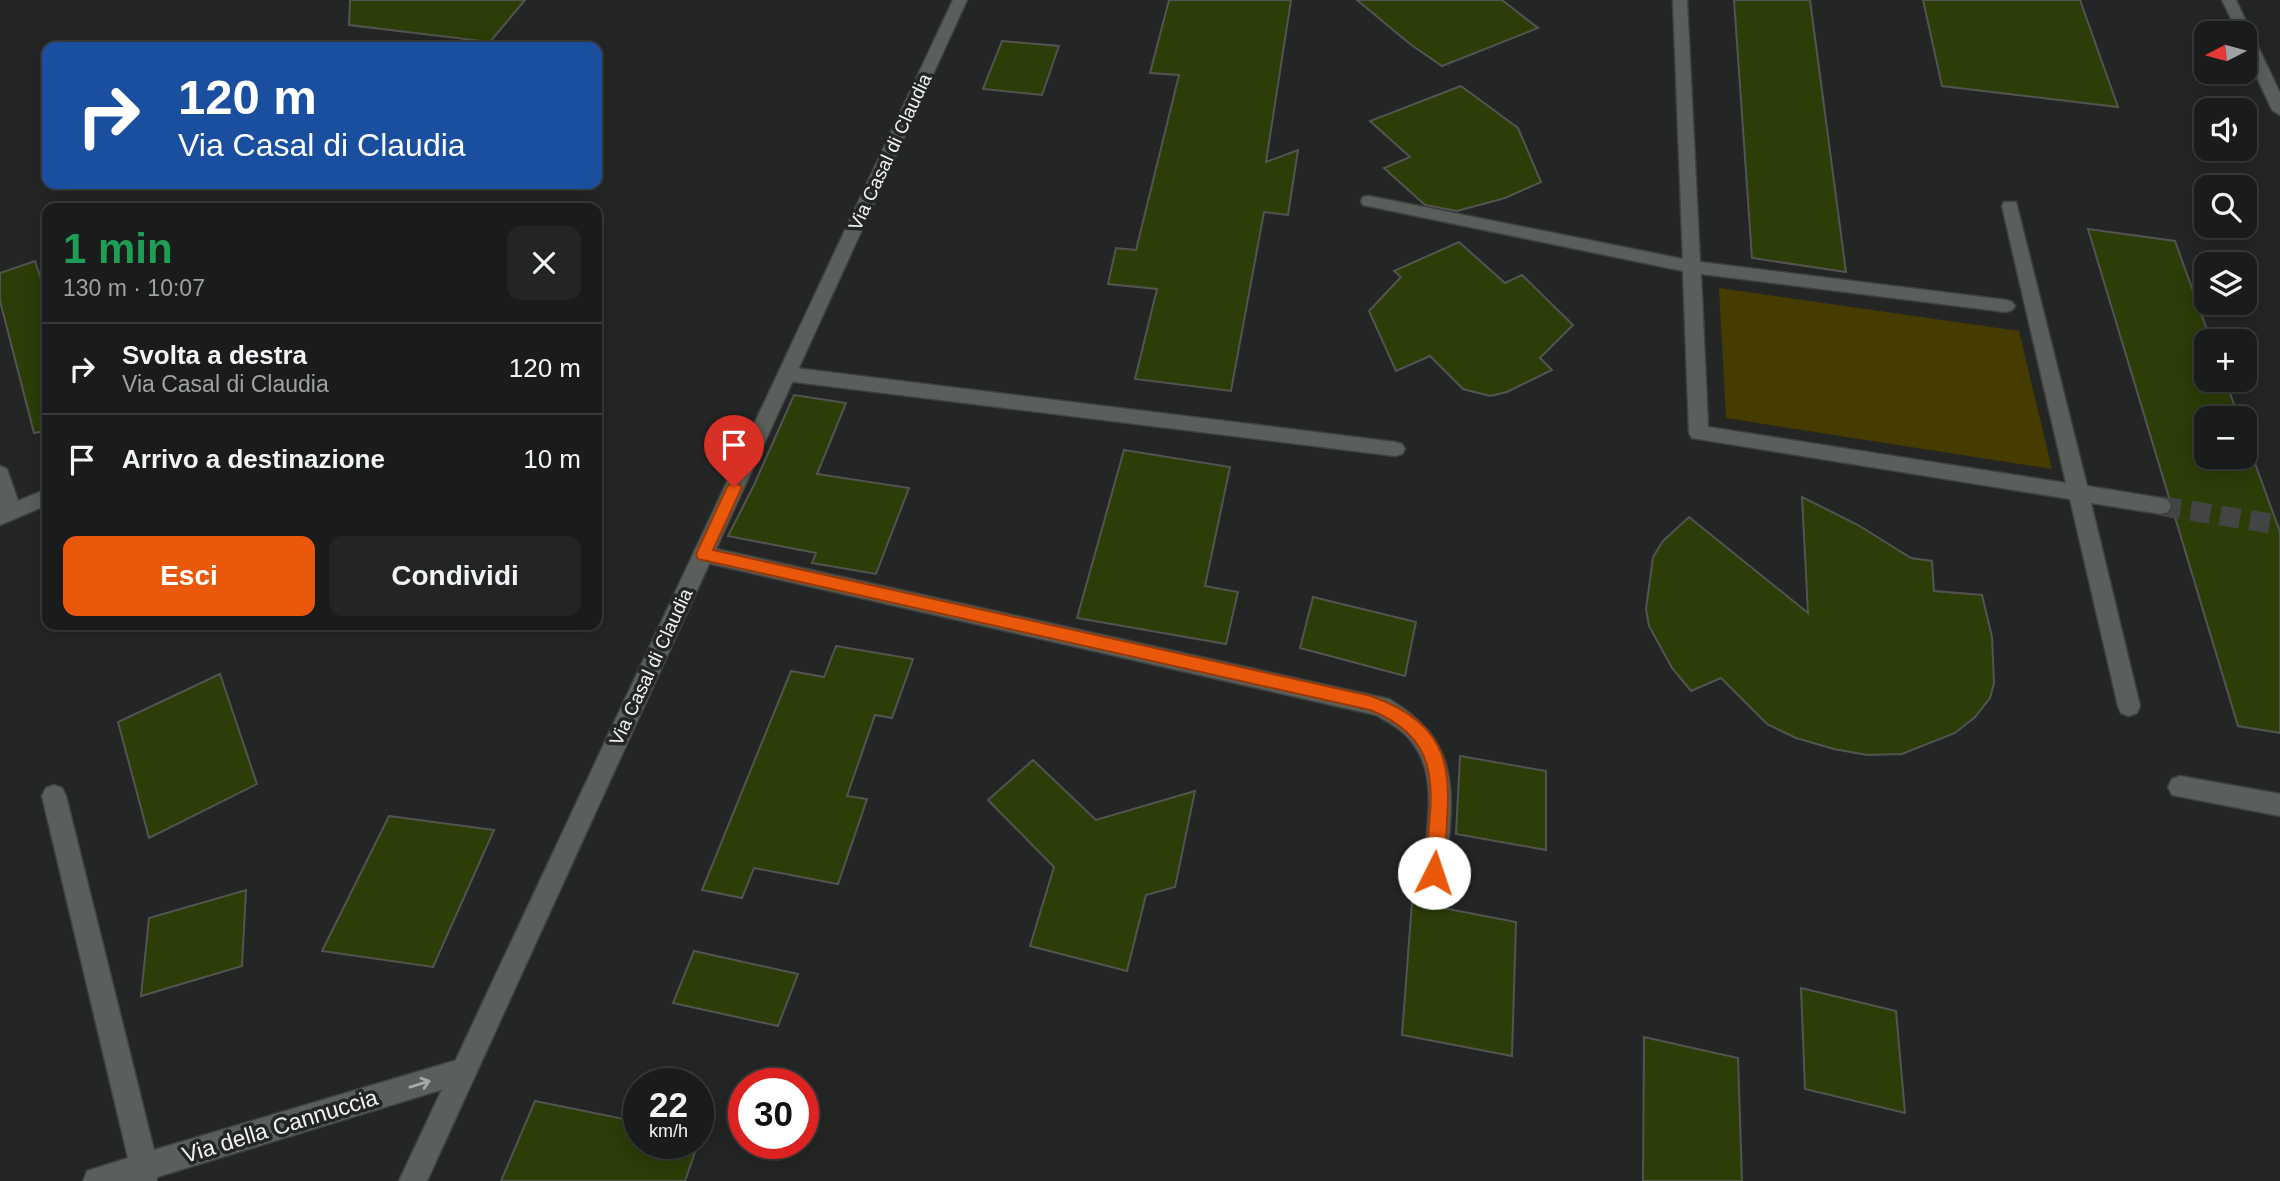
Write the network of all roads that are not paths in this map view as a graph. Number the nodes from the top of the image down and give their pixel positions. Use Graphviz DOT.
graph roads {
  1 [pos="960,0"];
  2 [pos="1680,0"];
  3 [pos="2230,0"];
  4 [pos="2239,21"];
  5 [pos="2258,62"];
  6 [pos="2280,110"];
  7 [pos="1369,201"];
  8 [pos="2010,206"];
  9 [pos="1692,267"];
  10 [pos="2006,306"];
  11 [pos="787,374"];
  12 [pos="1395,449"];
  13 [pos="0,474"];
  14 [pos="2078,493"];
  15 [pos="42,500"];
  16 [pos="2161,506"];
  17 [pos="6,514"];
  18 [pos="703,554"];
  19 [pos="2129,706"];
  20 [pos="2180,787"];
  21 [pos="54,796"];
  22 [pos="2280,805"];
  23 [pos="1434,873"];
  24 [pos="464,1071"];
  25 [pos="143,1174"];
  26 [pos="97,1181"];
  27 [pos="413,1181"];
  1 -- 11 [label="street, Via Casal di Claudia"];
  2 -- 9 [label="street"];
  3 -- 4 [label="street"];
  5 -- 6 [label="street"];
  7 -- 9 [label="street"];
  8 -- 14 [label="street"];
  9 -- 10 [label="street"];
  9 -- 14 [label="street"];
  11 -- 12 [label="street"];
  11 -- 18 [label="street, Via Casal di Claudia"];
  13 -- 17 [label="street"];
  14 -- 16 [label="street"];
  14 -- 19 [label="street"];
  15 -- 17 [label="street"];
  18 -- 23 [label="street"];
  18 -- 24 [label="street, Via Casal di Claudia"];
  20 -- 22 [label="street"];
  21 -- 25 [label="street"];
  25 -- 24 [label="street, Via della Cannuccia, one-way"];
  24 -- 27 [label="street, Via Casal di Claudia"];
  25 -- 26 [label="street, Via della Cannuccia"];
}
